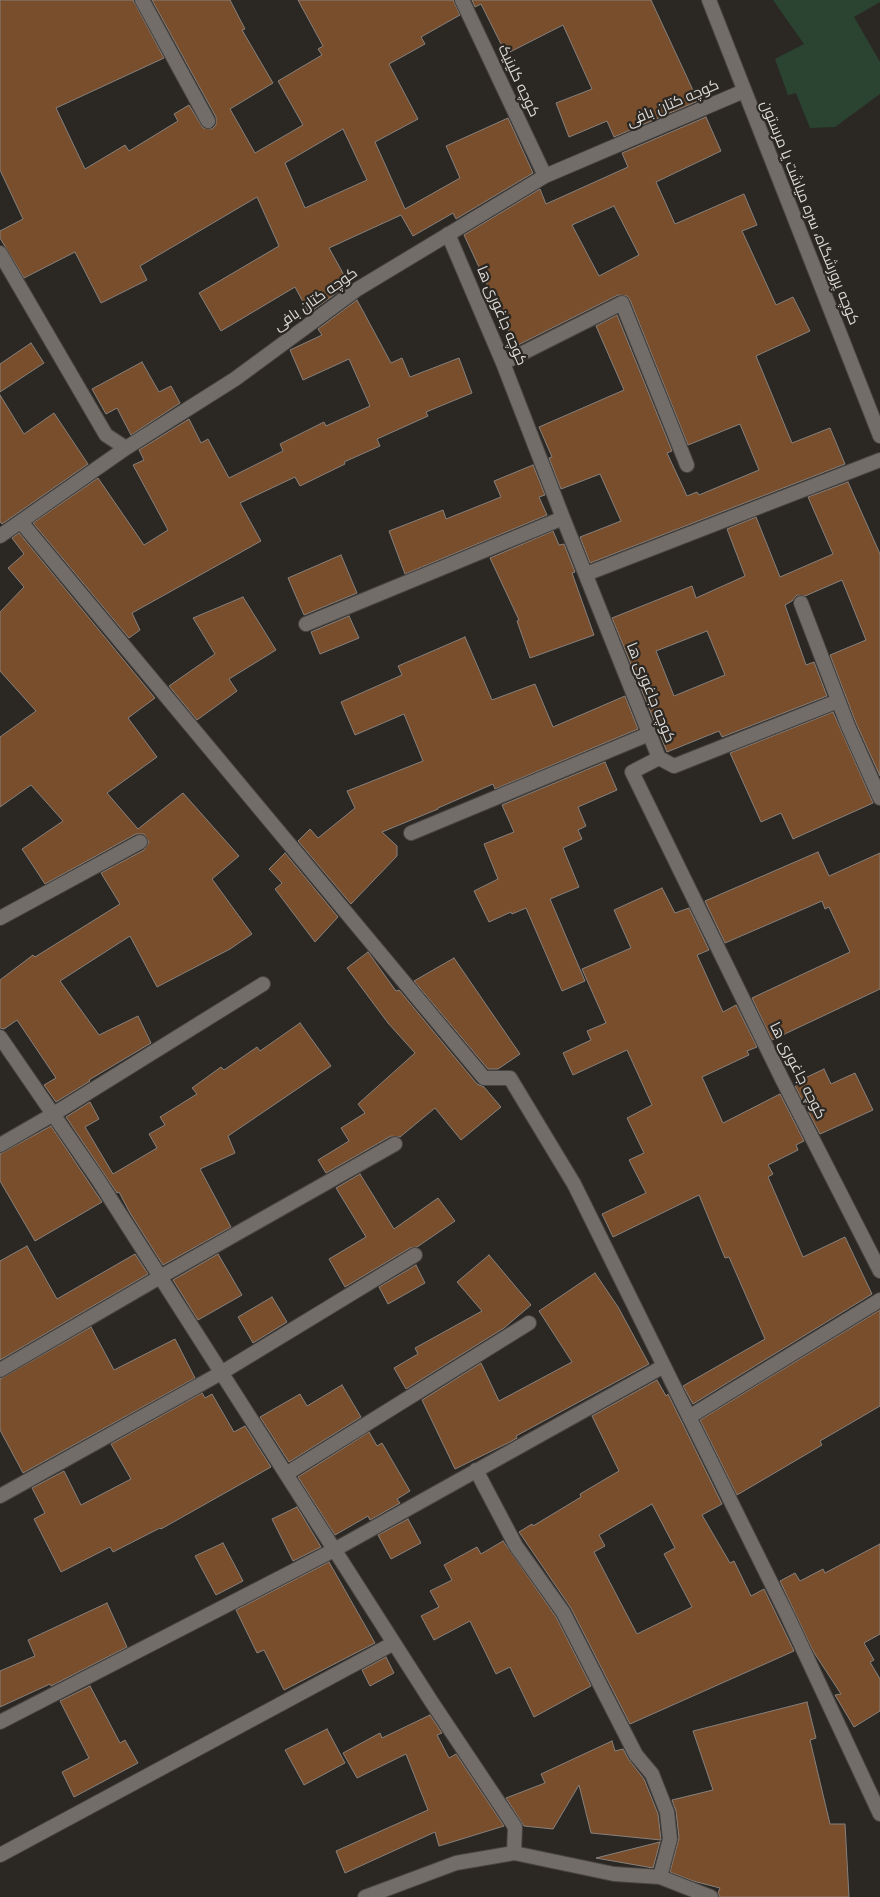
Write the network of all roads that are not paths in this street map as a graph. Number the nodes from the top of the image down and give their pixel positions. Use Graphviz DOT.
graph roads {
  1 [pos="142,0"];
  2 [pos="462,0"];
  3 [pos="709,0"];
  4 [pos="744,91"];
  5 [pos="208,121"];
  6 [pos="545,176"];
  7 [pos="448,234"];
  8 [pos="0,253"];
  9 [pos="503,362"];
  10 [pos="880,436"];
  11 [pos="126,448"];
  12 [pos="880,460"];
  13 [pos="687,465"];
  14 [pos="563,518"];
  15 [pos="21,522"];
  16 [pos="0,536"];
  17 [pos="586,574"];
  18 [pos="801,603"];
  19 [pos="306,624"];
  20 [pos="838,701"];
  21 [pos="649,734"];
  22 [pos="659,758"];
  23 [pos="880,798"];
  24 [pos="411,833"];
  25 [pos="140,842"];
  26 [pos="0,918"];
  27 [pos="263,984"];
  28 [pos="0,1037"];
  29 [pos="52,1115"];
  30 [pos="395,1144"];
  31 [pos="0,1145"];
  32 [pos="875,1250"];
  33 [pos="415,1255"];
  34 [pos="880,1271"];
  35 [pos="160,1277"];
  36 [pos="880,1300"];
  37 [pos="529,1323"];
  38 [pos="664,1366"];
  39 [pos="0,1370"];
  40 [pos="221,1373"];
  41 [pos="689,1417"];
  42 [pos="476,1470"];
  43 [pos="286,1474"];
  44 [pos="0,1496"];
  45 [pos="334,1550"];
  46 [pos="394,1643"];
  47 [pos="0,1722"];
  48 [pos="880,1814"];
  49 [pos="514,1853"];
  50 [pos="0,1855"];
  51 [pos="660,1877"];
  52 [pos="365,1897"];
  53 [pos="711,1897"];
  1 -- 5 [label="street"];
  2 -- 6 [label="street, کوچه کلینیک"];
  3 -- 4 [label="street, کوچه پرورشگاه، سره میاشت یا مرستون"];
  4 -- 6 [label="street, کوچه کتان بافی"];
  4 -- 10 [label="street, کوچه پرورشگاه، سره میاشت یا مرستون"];
  6 -- 7 [label="street, کوچه کتان بافی"];
  7 -- 9 [label="street, کوچه جاغوری ها"];
  7 -- 11 [label="street, کوچه کتان بافی"];
  8 -- 11 [label="street"];
  9 -- 13 [label="street"];
  9 -- 14 [label="street, کوچه جاغوری ها"];
  11 -- 15 [label="street, کوچه کتان بافی"];
  12 -- 17 [label="street"];
  14 -- 17 [label="street, کوچه جاغوری ها"];
  14 -- 19 [label="street"];
  15 -- 16 [label="street, کوچه کتان بافی"];
  15 -- 38 [label="street"];
  17 -- 21 [label="street, کوچه جاغوری ها"];
  18 -- 20 [label="street"];
  20 -- 22 [label="street"];
  20 -- 23 [label="street"];
  21 -- 22 [label="street, کوچه جاغوری ها"];
  21 -- 24 [label="street"];
  22 -- 32 [label="street, کوچه جاغوری ها"];
  25 -- 26 [label="street"];
  27 -- 29 [label="street"];
  28 -- 29 [label="street"];
  29 -- 31 [label="street"];
  29 -- 35 [label="street"];
  30 -- 35 [label="street"];
  32 -- 34 [label="street, کوچه جاغوری ها"];
  33 -- 40 [label="street"];
  35 -- 39 [label="street"];
  35 -- 40 [label="street"];
  36 -- 41 [label="street"];
  37 -- 43 [label="street"];
  38 -- 41 [label="street"];
  38 -- 42 [label="street"];
  40 -- 43 [label="street"];
  40 -- 44 [label="street"];
  41 -- 48 [label="street"];
  42 -- 45 [label="street"];
  42 -- 51 [label="street"];
  43 -- 45 [label="street"];
  45 -- 46 [label="street"];
  45 -- 47 [label="street"];
  46 -- 49 [label="street"];
  46 -- 50 [label="street"];
  49 -- 51 [label="street"];
  49 -- 52 [label="street"];
  51 -- 53 [label="street"];
}
